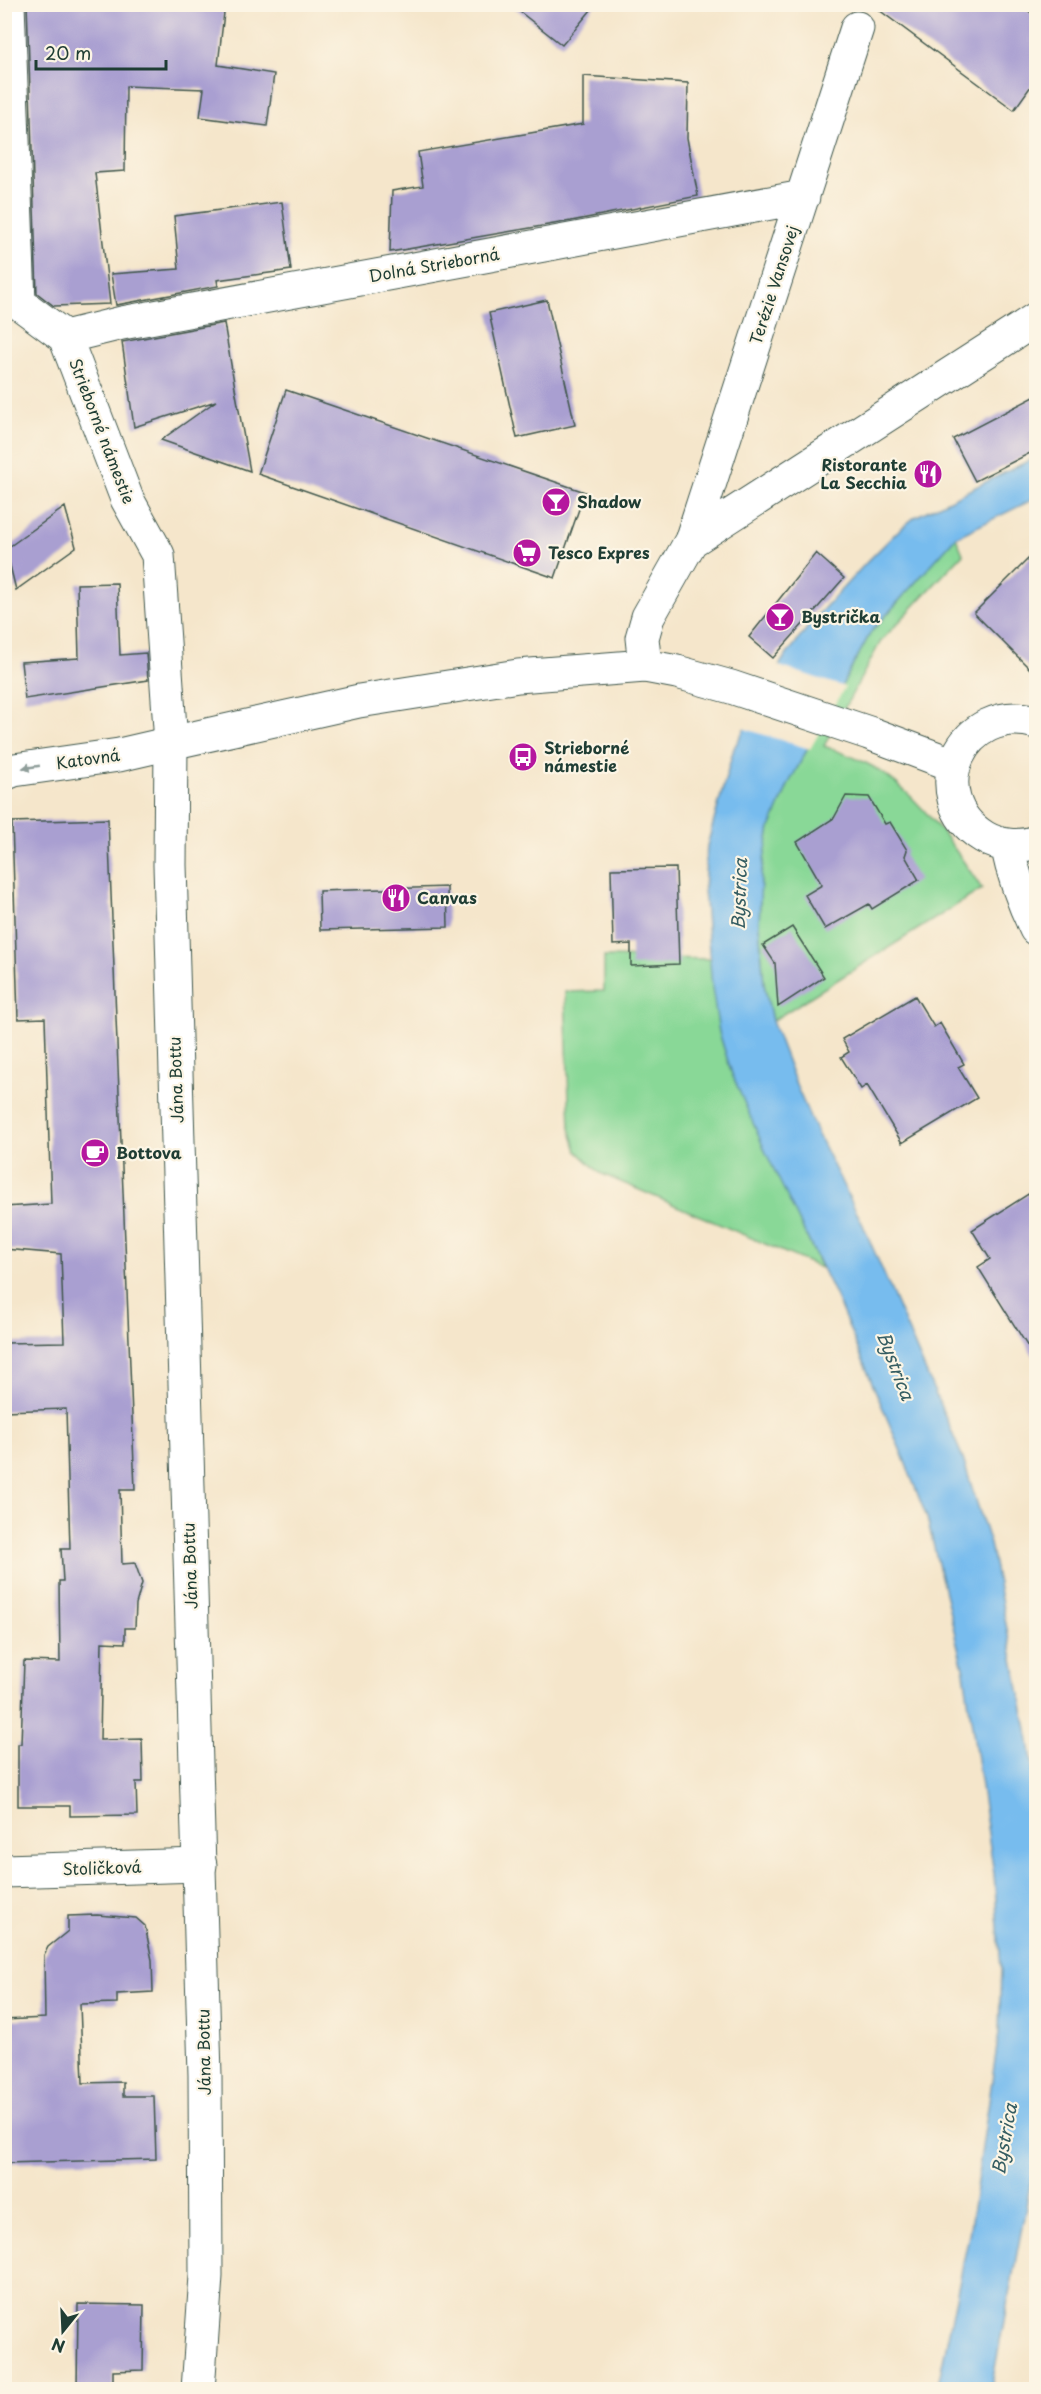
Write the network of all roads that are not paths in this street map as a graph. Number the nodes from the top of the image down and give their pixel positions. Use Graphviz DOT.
graph roads {
  1 [pos="8,4"];
  2 [pos="857,28"];
  3 [pos="802,197"];
  4 [pos="12,303"];
  5 [pos="1036,319"];
  6 [pos="65,337"];
  7 [pos="691,542"];
  8 [pos="645,666"];
  9 [pos="1036,722"];
  10 [pos="171,743"];
  11 [pos="954,765"];
  12 [pos="4,774"];
  13 [pos="1022,844"];
  14 [pos="1036,929"];
  15 [pos="200,1865"];
  16 [pos="4,1870"];
  17 [pos="198,2390"];
  1 -- 4 [label="street"];
  2 -- 3 [label="street, Terézie Vansovej"];
  3 -- 6 [label="street, Dolná Strieborná"];
  3 -- 7 [label="street, Terézie Vansovej"];
  4 -- 6 [label="street, Strieborné námestie"];
  5 -- 7 [label="street, Terézie Vansovej"];
  6 -- 10 [label="street, Strieborné námestie"];
  7 -- 8 [label="street, Terézie Vansovej"];
  8 -- 10 [label="street"];
  8 -- 11 [label="street"];
  9 -- 11 [label="street"];
  10 -- 12 [label="street, Katovná, one-way"];
  10 -- 15 [label="street, Jána Bottu"];
  11 -- 13 [label="street"];
  13 -- 14 [label="street"];
  15 -- 16 [label="street, Stoličková"];
  15 -- 17 [label="street, Jána Bottu"];
}
